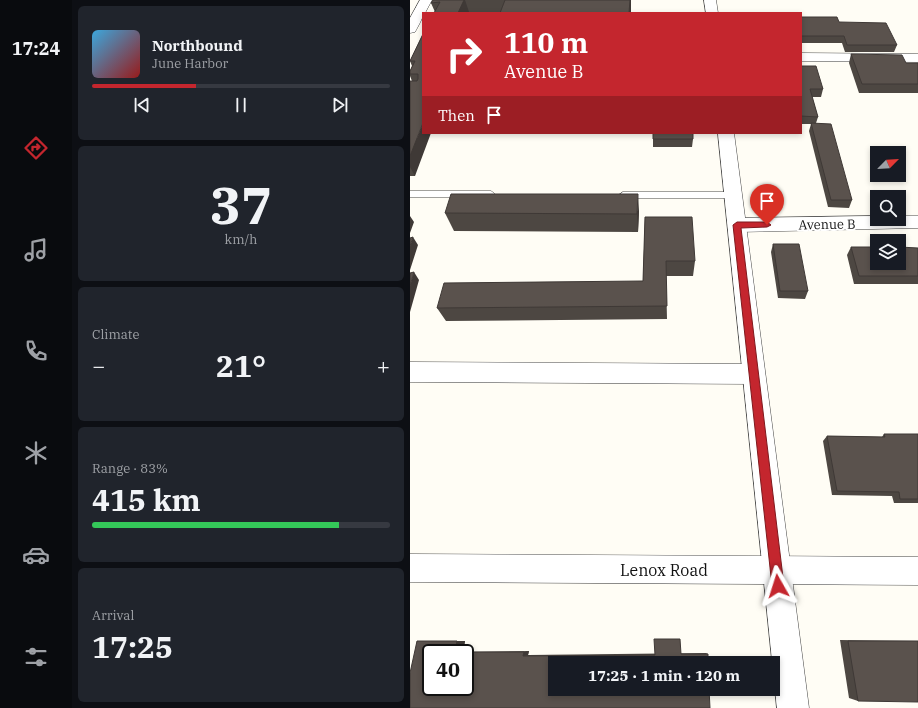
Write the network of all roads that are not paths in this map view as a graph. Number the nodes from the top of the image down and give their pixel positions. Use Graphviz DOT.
graph roads {
  1 [pos="426,0"];
  2 [pos="710,0"];
  3 [pos="712,12"];
  4 [pos="414,23"];
  5 [pos="802,57"];
  6 [pos="918,58"];
  7 [pos="726,134"];
  8 [pos="410,194"];
  9 [pos="497,194"];
  10 [pos="615,195"];
  11 [pos="733,195"];
  12 [pos="918,222"];
  13 [pos="737,225"];
  14 [pos="410,372"];
  15 [pos="754,374"];
  16 [pos="410,568"];
  17 [pos="777,570"];
  18 [pos="918,571"];
  19 [pos="793,708"];
  1 -- 4 [label="street"];
  2 -- 3 [label="street"];
  5 -- 6 [label="street"];
  7 -- 11 [label="street"];
  8 -- 9 [label="lane"];
  10 -- 11 [label="lane"];
  11 -- 13 [label="street"];
  12 -- 13 [label="street, Avenue B"];
  13 -- 15 [label="street"];
  14 -- 15 [label="street"];
  15 -- 17 [label="street"];
  16 -- 17 [label="street, Lenox Road"];
  17 -- 18 [label="street, Lenox Road"];
  17 -- 19 [label="street"];
}
